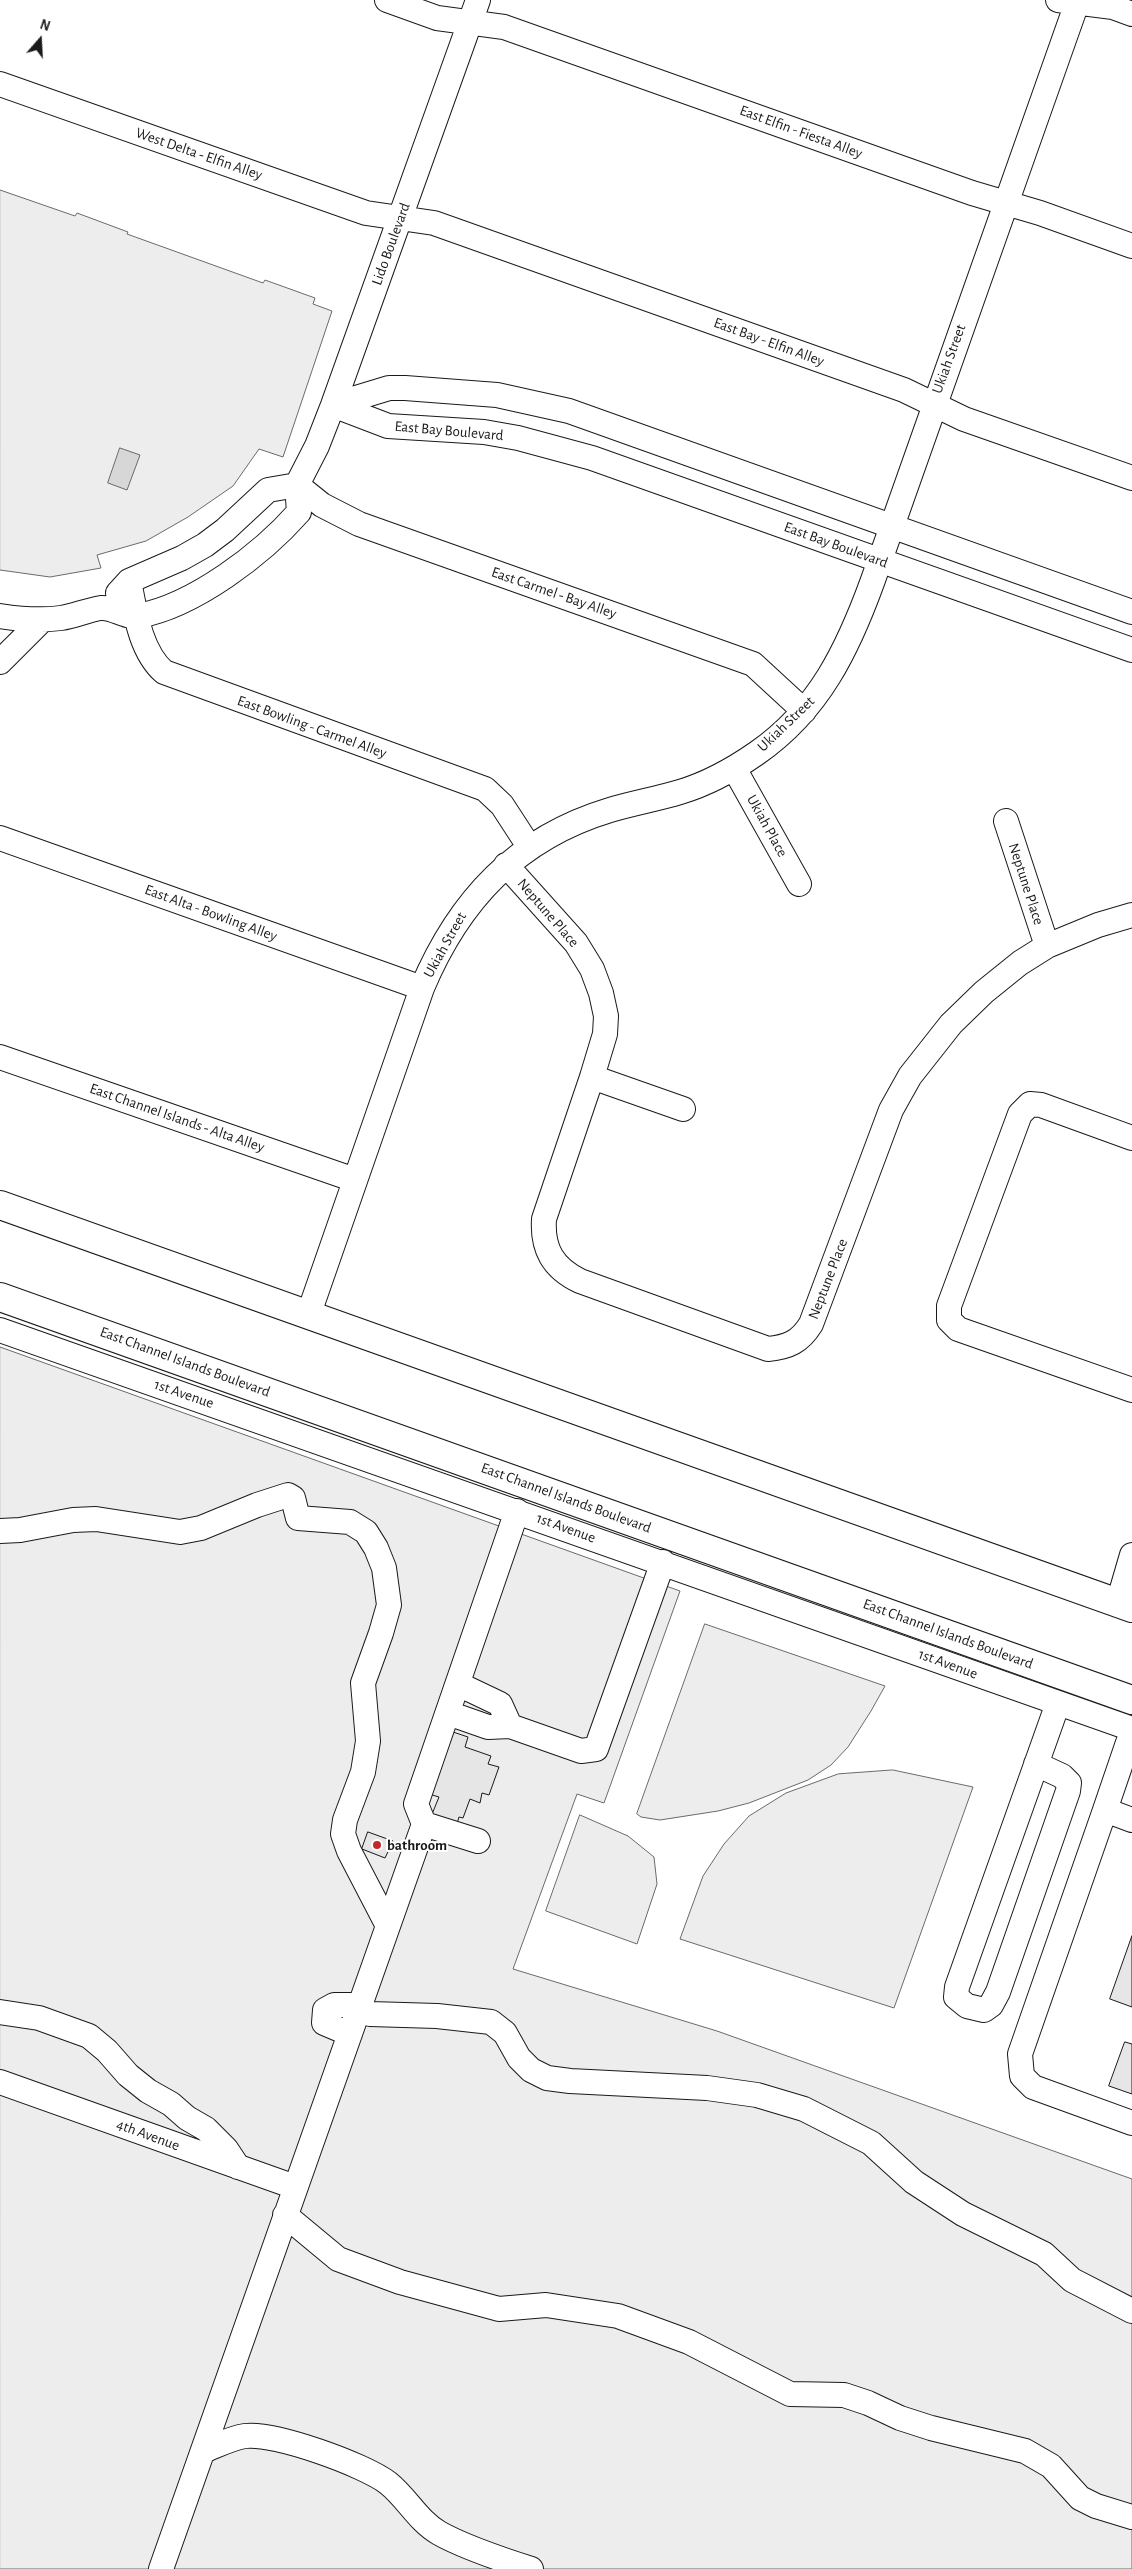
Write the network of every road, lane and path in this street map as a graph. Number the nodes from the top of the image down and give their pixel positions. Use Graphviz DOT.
graph roads {
  1 [pos="387,0"];
  2 [pos="478,0"];
  3 [pos="1071,1"];
  4 [pos="1132,14"];
  5 [pos="470,22"];
  6 [pos="0,84"];
  7 [pos="1006,203"];
  8 [pos="401,218"];
  9 [pos="1132,246"];
  10 [pos="933,404"];
  11 [pos="333,405"];
  12 [pos="1132,478"];
  13 [pos="297,485"];
  14 [pos="892,526"];
  15 [pos="880,561"];
  16 [pos="129,581"];
  17 [pos="102,608"];
  18 [pos="1132,612"];
  19 [pos="0,616"];
  20 [pos="136,616"];
  21 [pos="42,620"];
  22 [pos="1132,650"];
  23 [pos="0,662"];
  24 [pos="804,711"];
  25 [pos="734,768"];
  26 [pos="1006,821"];
  27 [pos="0,838"];
  28 [pos="530,848"];
  29 [pos="506,866"];
  30 [pos="799,884"];
  31 [pos="1132,915"];
  32 [pos="1047,946"];
  33 [pos="422,988"];
  34 [pos="0,1057"];
  35 [pos="592,1077"];
  36 [pos="683,1109"];
  37 [pos="1132,1138"];
  38 [pos="355,1180"];
  39 [pos="0,1205"];
  40 [pos="0,1297"];
  41 [pos="308,1316"];
  42 [pos="0,1330"];
  43 [pos="1132,1390"];
  44 [pos="517,1511"];
  45 [pos="0,1531"];
  46 [pos="1132,1555"];
  47 [pos="663,1562"];
  48 [pos="1125,1605"];
  49 [pos="458,1684"];
  50 [pos="1132,1700"];
  51 [pos="1058,1703"];
  52 [pos="448,1713"];
  53 [pos="510,1726"];
  54 [pos="1132,1730"];
  55 [pos="1036,1764"];
  56 [pos="1105,1810"];
  57 [pos="1132,1820"];
  58 [pos="424,1824"];
  59 [pos="478,1841"];
  60 [pos="388,1926"];
  61 [pos="359,2009"];
  62 [pos="0,2012"];
  63 [pos="350,2034"];
  64 [pos="0,2082"];
  65 [pos="1132,2122"];
  66 [pos="238,2167"];
  67 [pos="295,2187"];
  68 [pos="285,2216"];
  69 [pos="1132,2311"];
  70 [pos="203,2451"];
  71 [pos="1132,2517"];
  72 [pos="162,2569"];
  73 [pos="531,2569"];
  1 -- 5 [label="street, East Elfin - Fiesta Alley"];
  2 -- 5 [label="street, Lido Boulevard"];
  3 -- 4 [label="street"];
  3 -- 7 [label="street, Ukiah Street"];
  5 -- 7 [label="street, East Elfin - Fiesta Alley"];
  5 -- 8 [label="street, Lido Boulevard"];
  6 -- 8 [label="street, West Delta - Elfin Alley"];
  7 -- 9 [label="street, East Elfin - Fiesta Alley"];
  7 -- 10 [label="street, Ukiah Street"];
  8 -- 10 [label="street, East Bay - Elfin Alley"];
  8 -- 11 [label="street, Lido Boulevard"];
  10 -- 12 [label="street, East Bay - Elfin Alley"];
  10 -- 14 [label="street, Ukiah Street"];
  11 -- 13 [label="street, Lido Boulevard"];
  11 -- 14 [label="street"];
  11 -- 15 [label="street, East Bay Boulevard"];
  13 -- 16 [label="street"];
  13 -- 20 [label="street"];
  13 -- 24 [label="street, East Carmel - Bay Alley"];
  14 -- 15 [label="street, Ukiah Street"];
  14 -- 18 [label="street"];
  15 -- 22 [label="street, East Bay Boulevard"];
  15 -- 24 [label="street, Ukiah Street"];
  16 -- 17 [label="street"];
  16 -- 20 [label="street, East Bowling - Carmel Alley"];
  17 -- 20 [label="street"];
  17 -- 21 [label="street"];
  19 -- 21 [label="street"];
  20 -- 28 [label="street, East Bowling - Carmel Alley"];
  21 -- 23 [label="street"];
  24 -- 25 [label="street, Ukiah Street"];
  25 -- 28 [label="street, Ukiah Street"];
  25 -- 30 [label="street, Ukiah Place"];
  26 -- 32 [label="street, Neptune Place"];
  27 -- 33 [label="street, East Alta - Bowling Alley"];
  28 -- 29 [label="street, Ukiah Street"];
  29 -- 33 [label="street, Ukiah Street"];
  29 -- 35 [label="street, Neptune Place"];
  31 -- 32 [label="street, Neptune Place"];
  32 -- 35 [label="street, Neptune Place"];
  33 -- 38 [label="street, Ukiah Street"];
  34 -- 38 [label="street, East Channel Islands - Alta Alley"];
  35 -- 36 [label="street"];
  37 -- 43 [label="street"];
  38 -- 41 [label="street, Ukiah Street"];
  39 -- 41 [label="main road"];
  40 -- 50 [label="main road, East Channel Islands Boulevard"];
  41 -- 48 [label="main road"];
  42 -- 44 [label="street, 1st Avenue"];
  44 -- 47 [label="street, 1st Avenue"];
  44 -- 49 [label="street"];
  45 -- 60 [label="street"];
  46 -- 48 [label="street"];
  47 -- 51 [label="street, 1st Avenue"];
  47 -- 53 [label="street"];
  49 -- 52 [label="street"];
  49 -- 53 [label="street"];
  51 -- 54 [label="street, 1st Avenue"];
  51 -- 55 [label="street"];
  52 -- 53 [label="street"];
  52 -- 58 [label="street"];
  54 -- 56 [label="street"];
  55 -- 55 [label="street"];
  56 -- 57 [label="street"];
  56 -- 65 [label="street"];
  58 -- 59 [label="street"];
  58 -- 60 [label="street"];
  60 -- 61 [label="street"];
  61 -- 63 [label="street"];
  61 -- 63 [label="street"];
  61 -- 69 [label="street"];
  62 -- 66 [label="street"];
  63 -- 67 [label="street"];
  64 -- 66 [label="street, 4th Avenue"];
  66 -- 67 [label="street, 4th Avenue"];
  67 -- 68 [label="street"];
  68 -- 70 [label="street"];
  68 -- 71 [label="street"];
  70 -- 72 [label="street"];
  70 -- 73 [label="street"];
}
